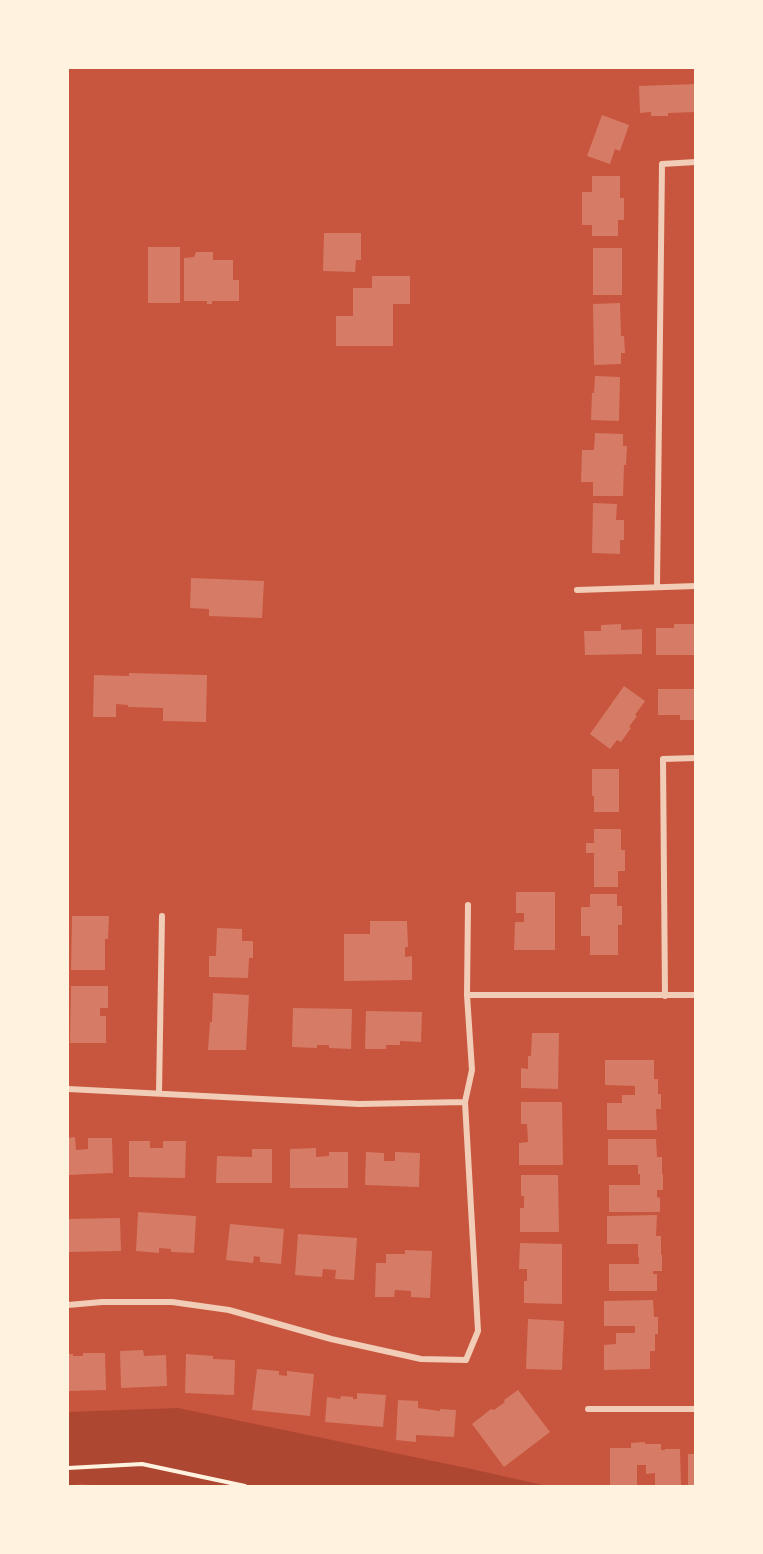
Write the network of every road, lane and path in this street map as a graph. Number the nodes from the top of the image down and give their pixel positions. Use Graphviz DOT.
graph roads {
  1 [pos="696,162"];
  2 [pos="657,586"];
  3 [pos="696,586"];
  4 [pos="577,590"];
  5 [pos="696,758"];
  6 [pos="468,905"];
  7 [pos="162,916"];
  8 [pos="467,995"];
  9 [pos="665,996"];
  10 [pos="696,996"];
  11 [pos="68,1089"];
  12 [pos="159,1093"];
  13 [pos="465,1102"];
  14 [pos="68,1305"];
  15 [pos="588,1409"];
  16 [pos="696,1409"];
  17 [pos="68,1468"];
  18 [pos="244,1486"];
  1 -- 2 [label="street"];
  2 -- 3 [label="street"];
  2 -- 4 [label="street"];
  5 -- 9 [label="street"];
  6 -- 8 [label="street"];
  7 -- 12 [label="street"];
  8 -- 9 [label="street"];
  8 -- 13 [label="street"];
  9 -- 10 [label="street"];
  11 -- 12 [label="street"];
  12 -- 13 [label="street"];
  13 -- 14 [label="street"];
  15 -- 16 [label="street"];
  17 -- 18 [label="path"];
}
